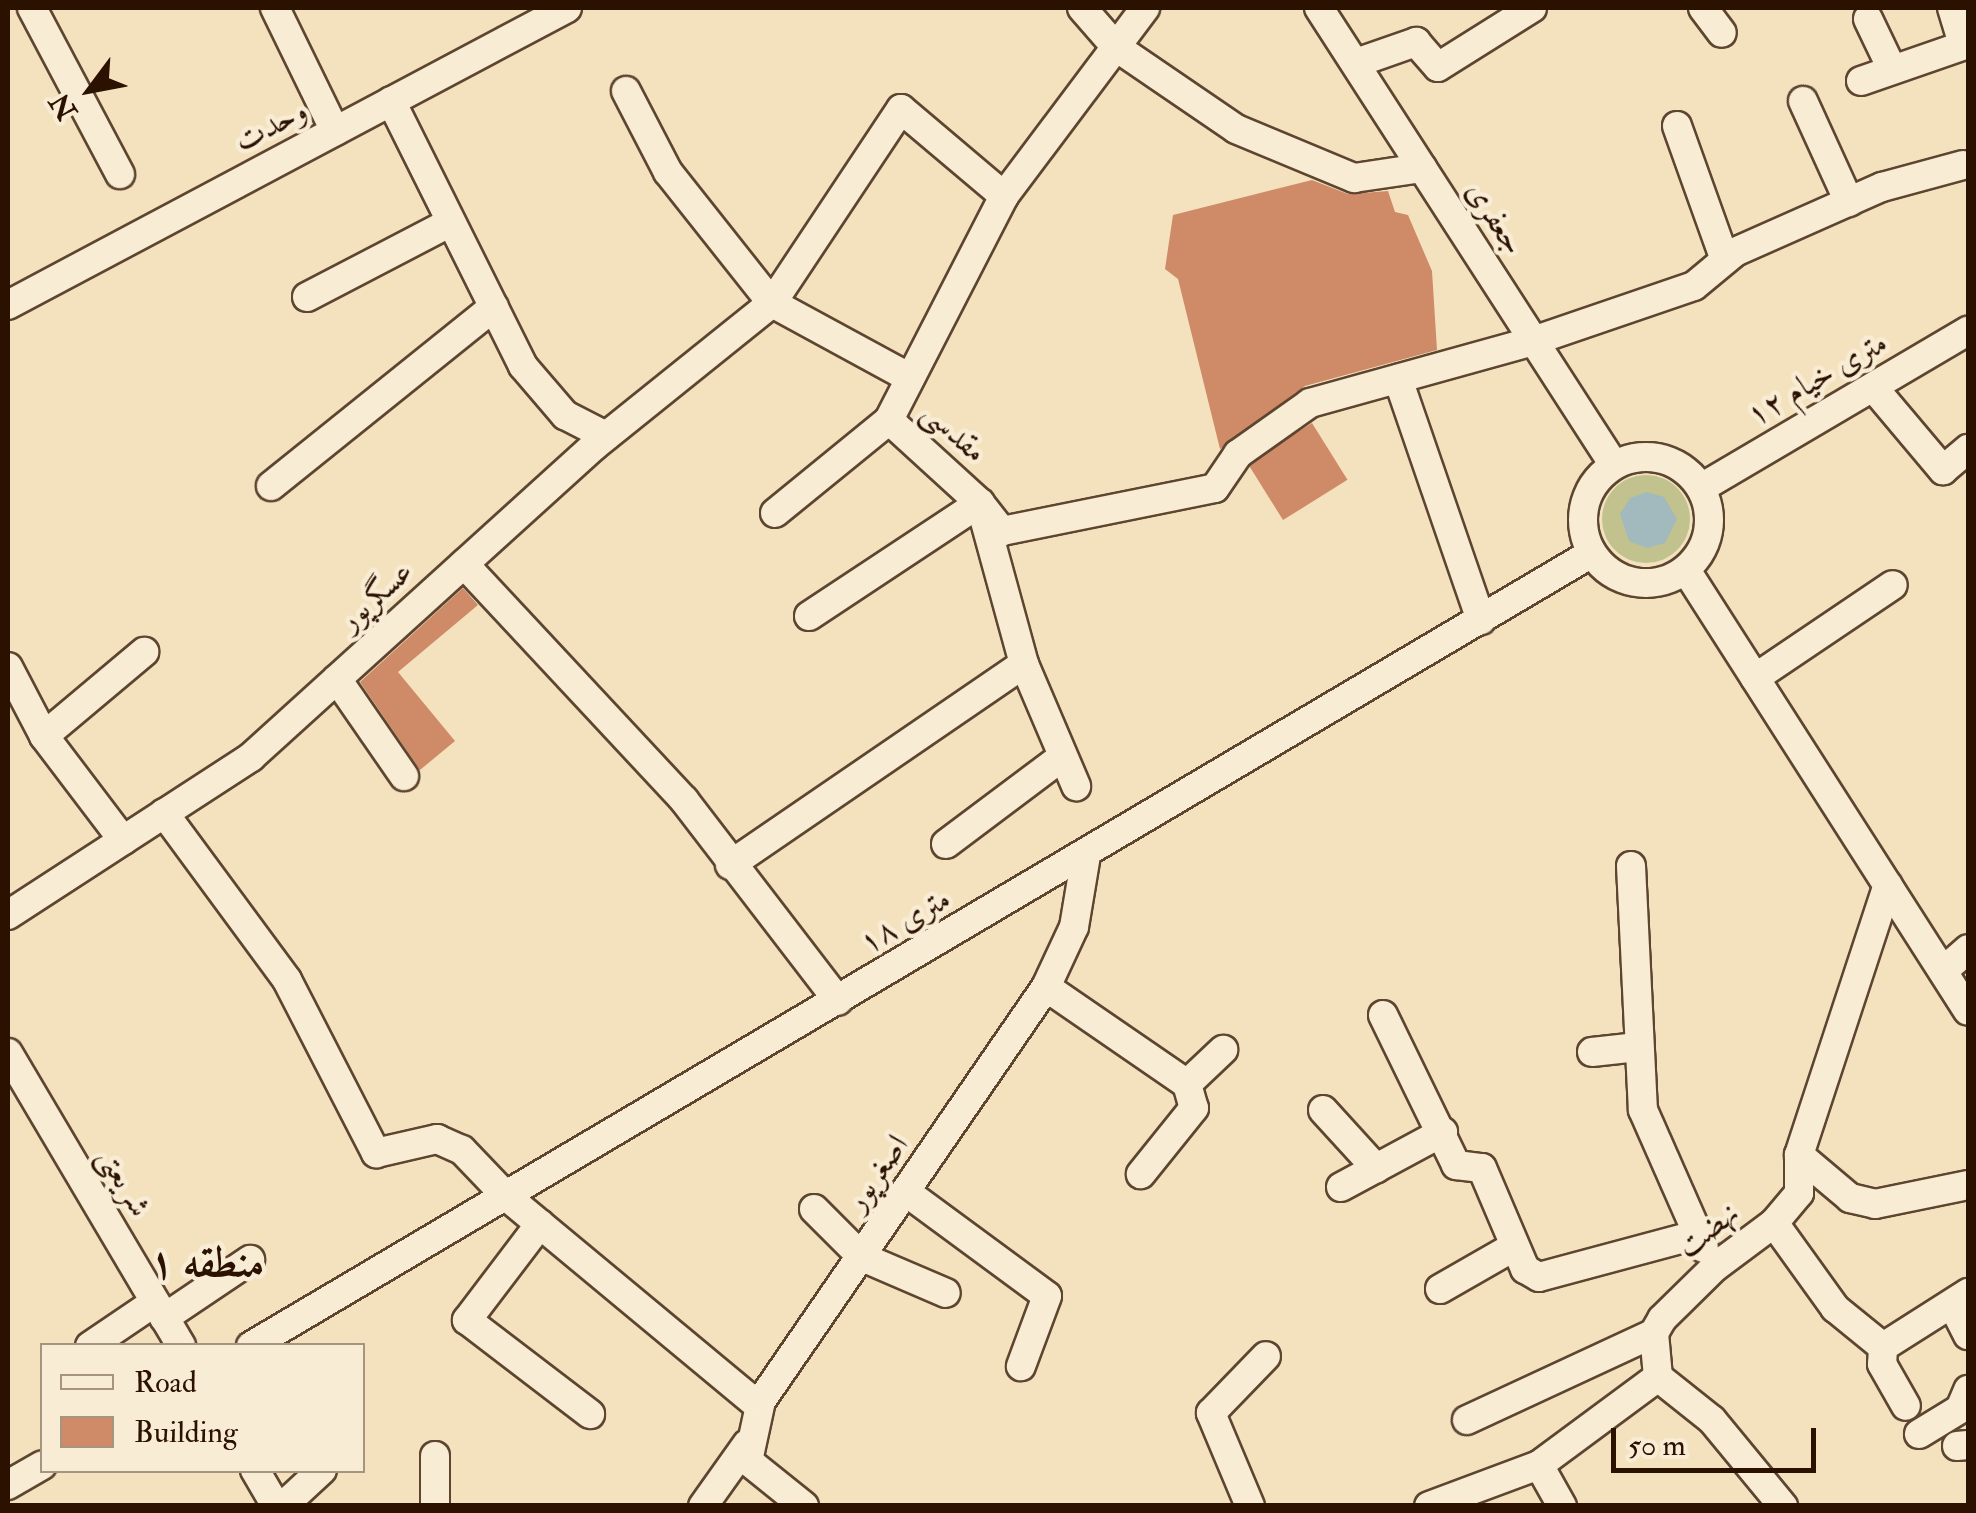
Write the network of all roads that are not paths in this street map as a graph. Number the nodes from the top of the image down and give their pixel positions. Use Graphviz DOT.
graph roads {
  1 [pos="32,8"];
  2 [pos="275,8"];
  3 [pos="567,8"];
  4 [pos="1082,8"];
  5 [pos="1145,8"];
  6 [pos="1319,8"];
  7 [pos="1532,8"];
  8 [pos="1703,8"];
  9 [pos="1952,8"];
  10 [pos="1868,19"];
  11 [pos="1722,33"];
  12 [pos="1966,43"];
  13 [pos="1116,47"];
  14 [pos="1356,63"];
  15 [pos="1890,66"];
  16 [pos="1861,80"];
  17 [pos="626,92"];
  18 [pos="1803,100"];
  19 [pos="392,101"];
  20 [pos="1677,126"];
  21 [pos="335,131"];
  22 [pos="1962,165"];
  23 [pos="1422,168"];
  24 [pos="120,174"];
  25 [pos="1004,196"];
  26 [pos="1848,202"];
  27 [pos="451,222"];
  28 [pos="1725,260"];
  29 [pos="307,296"];
  30 [pos="772,302"];
  31 [pos="8,305"];
  32 [pos="494,307"];
  33 [pos="1967,336"];
  34 [pos="1533,341"];
  35 [pos="910,378"];
  36 [pos="1398,378"];
  37 [pos="1873,388"];
  38 [pos="889,420"];
  39 [pos="606,436"];
  40 [pos="1968,449"];
  41 [pos="1614,465"];
  42 [pos="270,486"];
  43 [pos="1702,488"];
  44 [pos="980,503"];
  45 [pos="775,513"];
  46 [pos="1592,553"];
  47 [pos="464,564"];
  48 [pos="1686,570"];
  49 [pos="1893,585"];
  50 [pos="809,616"];
  51 [pos="1481,620"];
  52 [pos="144,652"];
  53 [pos="1024,664"];
  54 [pos="8,667"];
  55 [pos="1755,678"];
  56 [pos="337,679"];
  57 [pos="44,736"];
  58 [pos="1063,756"];
  59 [pos="404,776"];
  60 [pos="1076,786"];
  61 [pos="164,812"];
  62 [pos="122,840"];
  63 [pos="946,844"];
  64 [pos="1086,855"];
  65 [pos="730,865"];
  66 [pos="1631,866"];
  67 [pos="1888,886"];
  68 [pos="8,915"];
  69 [pos="1968,948"];
  70 [pos="1943,971"];
  71 [pos="1046,987"];
  72 [pos="838,1001"];
  73 [pos="1968,1010"];
  74 [pos="1382,1015"];
  75 [pos="1638,1047"];
  76 [pos="1223,1050"];
  77 [pos="1592,1052"];
  78 [pos="8,1054"];
  79 [pos="1187,1084"];
  80 [pos="1324,1110"];
  81 [pos="1443,1132"];
  82 [pos="1799,1156"];
  83 [pos="1376,1168"];
  84 [pos="1141,1174"];
  85 [pos="1968,1186"];
  86 [pos="1340,1187"];
  87 [pos="906,1192"];
  88 [pos="506,1196"];
  89 [pos="814,1208"];
  90 [pos="540,1224"];
  91 [pos="1774,1224"];
  92 [pos="1696,1235"];
  93 [pos="1515,1246"];
  94 [pos="862,1257"];
  95 [pos="250,1260"];
  96 [pos="1714,1266"];
  97 [pos="1440,1289"];
  98 [pos="946,1293"];
  99 [pos="1960,1298"];
  100 [pos="160,1310"];
  101 [pos="1654,1333"];
  102 [pos="289,1335"];
  103 [pos="1968,1335"];
  104 [pos="96,1343"];
  105 [pos="178,1343"];
  106 [pos="261,1343"];
  107 [pos="1883,1347"];
  108 [pos="1266,1356"];
  109 [pos="1020,1366"];
  110 [pos="1658,1376"];
  111 [pos="1968,1390"];
  112 [pos="759,1406"];
  113 [pos="1906,1406"];
  114 [pos="590,1414"];
  115 [pos="1467,1420"];
  116 [pos="1919,1434"];
  117 [pos="747,1444"];
  118 [pos="434,1456"];
  119 [pos="1538,1465"];
  120 [pos="40,1466"];
  121 [pos="257,1473"];
  122 [pos="323,1474"];
  123 [pos="9,1480"];
  124 [pos="279,1506"];
  125 [pos="435,1506"];
  126 [pos="703,1506"];
  127 [pos="804,1506"];
  128 [pos="1250,1506"];
  129 [pos="1429,1506"];
  130 [pos="1562,1506"];
  131 [pos="1782,1506"];
  1 -- 24 [label="street"];
  2 -- 21 [label="street"];
  3 -- 19 [label="street, وحدت"];
  4 -- 13 [label="street"];
  5 -- 13 [label="street, مقدسی"];
  6 -- 14 [label="street, جعفری"];
  7 -- 14 [label="street"];
  8 -- 11 [label="street"];
  9 -- 12 [label="street"];
  10 -- 15 [label="street"];
  12 -- 15 [label="street"];
  13 -- 23 [label="street"];
  13 -- 25 [label="street, مقدسی"];
  14 -- 23 [label="street, جعفری"];
  15 -- 16 [label="street"];
  17 -- 30 [label="street"];
  18 -- 26 [label="street"];
  19 -- 21 [label="street, وحدت"];
  19 -- 27 [label="street"];
  20 -- 28 [label="street"];
  21 -- 31 [label="street, وحدت"];
  22 -- 26 [label="street"];
  23 -- 34 [label="street, جعفری"];
  25 -- 30 [label="street, عسگرپور"];
  25 -- 35 [label="street, مقدسی"];
  26 -- 28 [label="street"];
  27 -- 29 [label="street"];
  27 -- 32 [label="street"];
  28 -- 34 [label="street"];
  30 -- 35 [label="street"];
  30 -- 39 [label="street, عسگرپور"];
  32 -- 39 [label="street"];
  32 -- 42 [label="street"];
  33 -- 37 [label="street, ۱۲ متری خیام"];
  34 -- 36 [label="street"];
  34 -- 41 [label="street, جعفری"];
  35 -- 38 [label="street, مقدسی"];
  36 -- 44 [label="street"];
  36 -- 51 [label="street"];
  37 -- 40 [label="street"];
  37 -- 43 [label="street, ۱۲ متری خیام"];
  38 -- 44 [label="street, مقدسی"];
  38 -- 45 [label="street"];
  39 -- 47 [label="street, عسگرپور"];
  41 -- 43 [label="street"];
  41 -- 46 [label="street"];
  43 -- 48 [label="street"];
  44 -- 50 [label="street"];
  44 -- 53 [label="street, مقدسی"];
  46 -- 48 [label="street"];
  46 -- 51 [label="street, ۱۸ متری"];
  47 -- 56 [label="street, عسگرپور"];
  47 -- 65 [label="street"];
  48 -- 55 [label="street"];
  49 -- 55 [label="street"];
  51 -- 64 [label="street, ۱۸ متری"];
  52 -- 57 [label="street"];
  53 -- 58 [label="street, مقدسی"];
  53 -- 65 [label="street"];
  54 -- 57 [label="street"];
  55 -- 67 [label="street"];
  56 -- 59 [label="street"];
  56 -- 61 [label="street, عسگرپور"];
  57 -- 62 [label="street"];
  58 -- 60 [label="street, مقدسی"];
  58 -- 63 [label="street"];
  61 -- 62 [label="street, عسگرپور"];
  61 -- 88 [label="street"];
  62 -- 68 [label="street, عسگرپور"];
  64 -- 71 [label="street, اصغرپور"];
  64 -- 72 [label="street, ۱۸ متری"];
  65 -- 72 [label="street"];
  66 -- 75 [label="street"];
  67 -- 70 [label="street"];
  67 -- 82 [label="street, نهضت"];
  69 -- 70 [label="street"];
  70 -- 73 [label="street"];
  71 -- 79 [label="street"];
  71 -- 87 [label="street, اصغرپور"];
  72 -- 88 [label="street, ۱۸ متری"];
  74 -- 81 [label="street"];
  75 -- 77 [label="street"];
  75 -- 92 [label="street"];
  76 -- 79 [label="street"];
  78 -- 100 [label="street, شریعتی"];
  79 -- 84 [label="street"];
  80 -- 83 [label="street"];
  81 -- 83 [label="street"];
  81 -- 93 [label="street"];
  82 -- 85 [label="street"];
  82 -- 91 [label="street, نهضت"];
  83 -- 86 [label="street"];
  87 -- 94 [label="street, اصغرپور"];
  87 -- 109 [label="street"];
  88 -- 90 [label="street"];
  88 -- 102 [label="street, ۱۸ متری"];
  89 -- 94 [label="street"];
  90 -- 112 [label="street"];
  90 -- 114 [label="street"];
  91 -- 96 [label="street, نهضت"];
  91 -- 107 [label="street"];
  92 -- 93 [label="street"];
  92 -- 96 [label="street"];
  93 -- 97 [label="street"];
  94 -- 98 [label="street"];
  94 -- 112 [label="street, اصغرپور"];
  95 -- 100 [label="street"];
  96 -- 101 [label="street, نهضت"];
  99 -- 103 [label="street"];
  99 -- 107 [label="street"];
  100 -- 104 [label="street"];
  100 -- 105 [label="street, شریعتی"];
  101 -- 110 [label="street"];
  101 -- 115 [label="street"];
  102 -- 106 [label="street, ۱۸ متری"];
  107 -- 113 [label="street"];
  108 -- 128 [label="street"];
  110 -- 119 [label="street"];
  110 -- 131 [label="street"];
  111 -- 116 [label="street"];
  112 -- 117 [label="street, اصغرپور"];
  117 -- 126 [label="street, اصغرپور"];
  117 -- 127 [label="street"];
  118 -- 125 [label="street"];
  119 -- 129 [label="street"];
  119 -- 130 [label="street"];
  120 -- 123 [label="street"];
  121 -- 124 [label="street"];
  122 -- 124 [label="street"];
}
